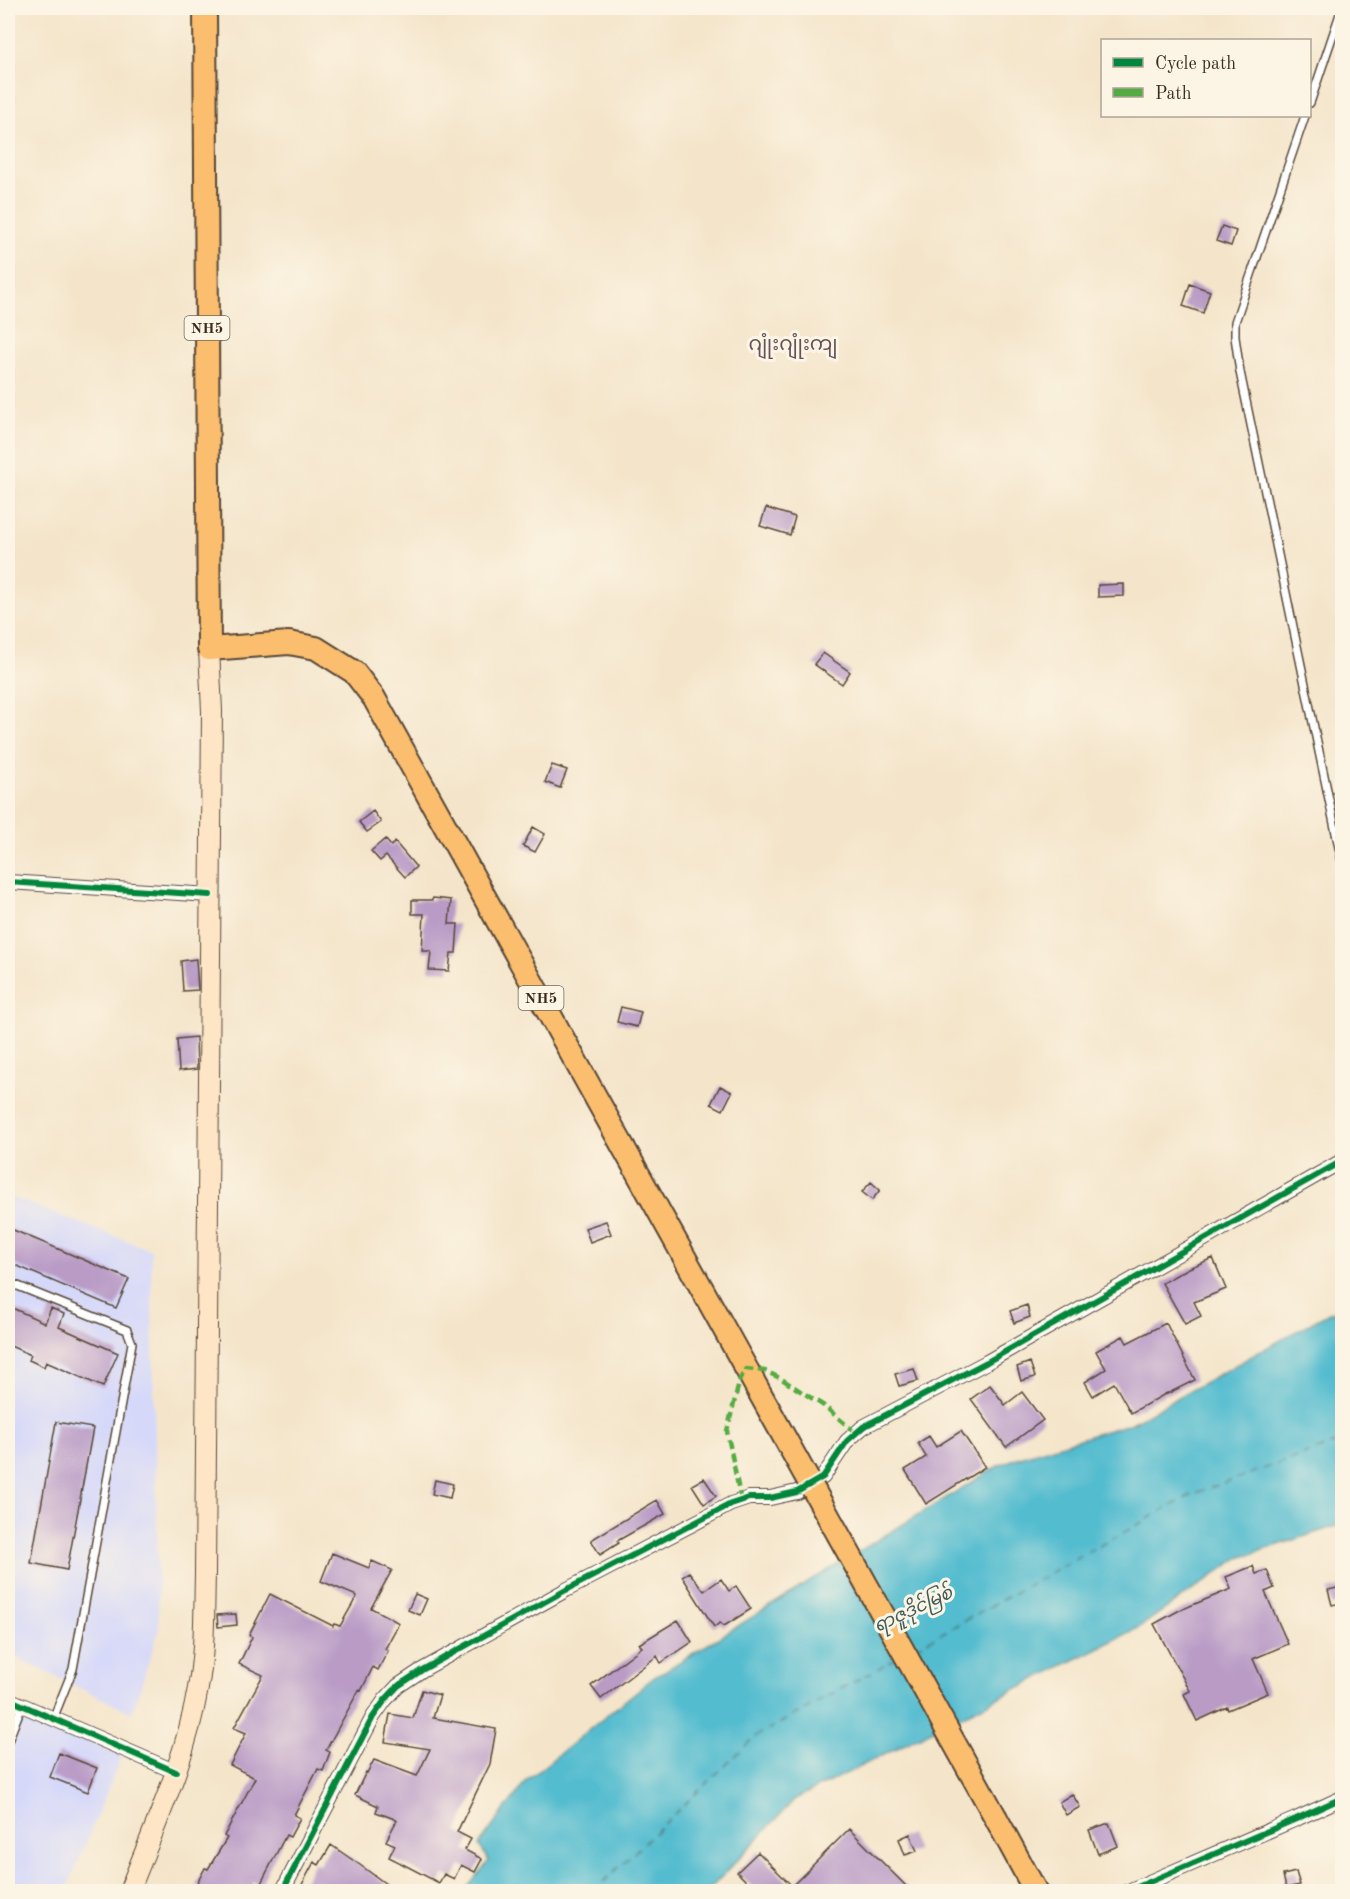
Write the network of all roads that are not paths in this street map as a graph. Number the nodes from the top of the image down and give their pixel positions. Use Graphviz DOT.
graph roads {
  1 [pos="205,8"];
  2 [pos="1342,8"];
  3 [pos="1311,100"];
  4 [pos="1305,117"];
  5 [pos="209,649"];
  6 [pos="1342,862"];
  7 [pos="8,882"];
  8 [pos="210,895"];
  9 [pos="1342,1161"];
  10 [pos="8,1282"];
  11 [pos="8,1699"];
  12 [pos="22,1706"];
  13 [pos="53,1719"];
  14 [pos="8,1742"];
  15 [pos="176,1772"];
  16 [pos="1342,1798"];
  17 [pos="129,1892"];
  18 [pos="282,1892"];
  19 [pos="1036,1892"];
  20 [pos="1126,1892"];
  1 -- 5 [label="highway, NH5"];
  2 -- 3 [label="lane"];
  4 -- 6 [label="lane"];
  5 -- 8 [label="main road"];
  5 -- 19 [label="highway, NH5, bridge"];
  7 -- 8 [label="street"];
  8 -- 15 [label="main road"];
  9 -- 18 [label="street"];
  10 -- 13 [label="lane"];
  11 -- 12 [label="street"];
  12 -- 13 [label="street"];
  12 -- 14 [label="lane"];
  13 -- 15 [label="street"];
  15 -- 17 [label="main road"];
  16 -- 20 [label="street"];
}
